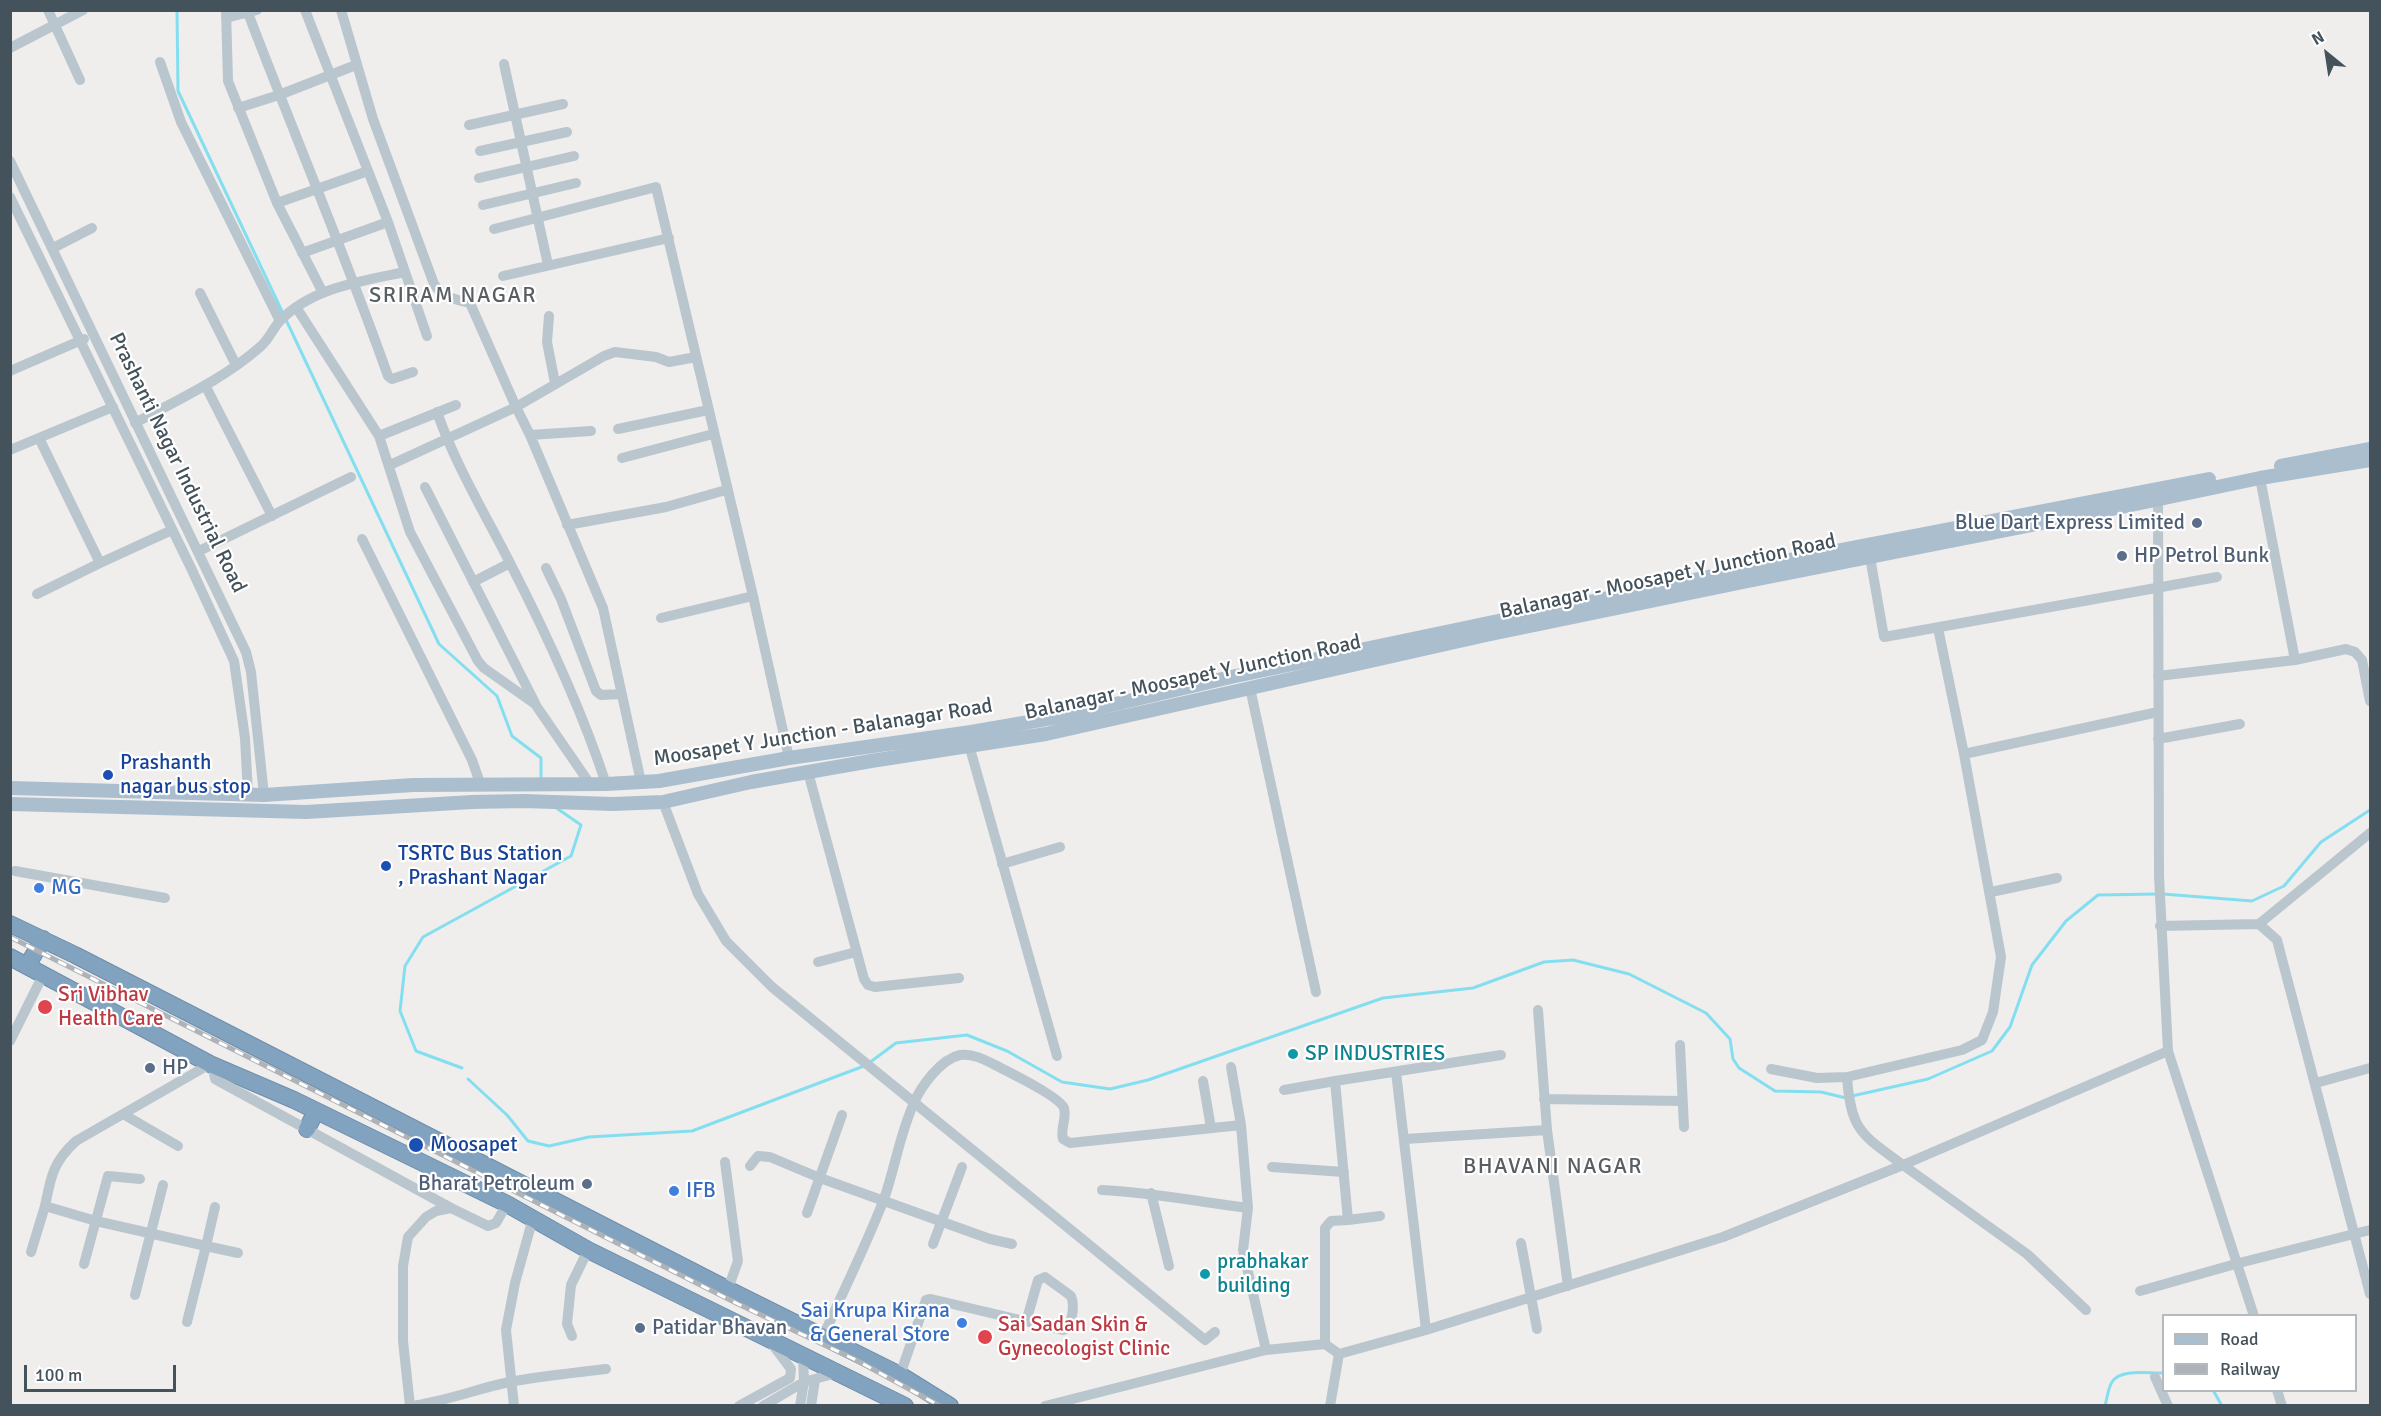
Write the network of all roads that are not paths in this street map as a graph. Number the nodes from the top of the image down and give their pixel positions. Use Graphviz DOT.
graph roads {
  1 [pos="48,10"];
  2 [pos="83,10"];
  3 [pos="305,10"];
  4 [pos="341,10"];
  5 [pos="252,12"];
  6 [pos="226,14"];
  7 [pos="55,26"];
  8 [pos="10,48"];
  9 [pos="160,62"];
  10 [pos="504,64"];
  11 [pos="356,65"];
  12 [pos="330,76"];
  13 [pos="80,80"];
  14 [pos="279,95"];
  15 [pos="563,104"];
  16 [pos="238,108"];
  17 [pos="515,114"];
  18 [pos="470,125"];
  19 [pos="567,132"];
  20 [pos="521,143"];
  21 [pos="480,151"];
  22 [pos="574,156"];
  23 [pos="10,161"];
  24 [pos="526,167"];
  25 [pos="368,171"];
  26 [pos="479,178"];
  27 [pos="576,183"];
  28 [pos="316,189"];
  29 [pos="532,194"];
  30 [pos="10,196"];
  31 [pos="277,203"];
  32 [pos="483,205"];
  33 [pos="537,218"];
  34 [pos="388,222"];
  35 [pos="92,228"];
  36 [pos="494,229"];
  37 [pos="669,238"];
  38 [pos="337,241"];
  39 [pos="53,248"];
  40 [pos="302,253"];
  41 [pos="548,265"];
  42 [pos="405,272"];
  43 [pos="503,276"];
  44 [pos="355,282"];
  45 [pos="200,293"];
  46 [pos="323,293"];
  47 [pos="296,307"];
  48 [pos="549,316"];
  49 [pos="281,320"];
  50 [pos="93,335"];
  51 [pos="427,336"];
  52 [pos="79,341"];
  53 [pos="696,357"];
  54 [pos="236,364"];
  55 [pos="10,371"];
  56 [pos="413,372"];
  57 [pos="555,383"];
  58 [pos="205,385"];
  59 [pos="456,405"];
  60 [pos="113,407"];
  61 [pos="516,407"];
  62 [pos="708,410"];
  63 [pos="437,412"];
  64 [pos="135,423"];
  65 [pos="618,429"];
  66 [pos="591,431"];
  67 [pos="713,434"];
  68 [pos="530,435"];
  69 [pos="380,436"];
  70 [pos="39,438"];
  71 [pos="447,440"];
  72 [pos="2370,449"];
  73 [pos="10,450"];
  74 [pos="621,458"];
  75 [pos="2370,460"];
  76 [pos="390,465"];
  77 [pos="351,477"];
  78 [pos="2260,478"];
  79 [pos="425,487"];
  80 [pos="726,490"];
  81 [pos="2158,500"];
  82 [pos="272,516"];
  83 [pos="567,525"];
  84 [pos="172,530"];
  85 [pos="362,539"];
  86 [pos="199,551"];
  87 [pos="1870,557"];
  88 [pos="100,563"];
  89 [pos="510,563"];
  90 [pos="546,568"];
  91 [pos="2217,577"];
  92 [pos="473,582"];
  93 [pos="2159,586"];
  94 [pos="37,594"];
  95 [pos="753,596"];
  96 [pos="661,618"];
  97 [pos="1938,628"];
  98 [pos="2295,660"];
  99 [pos="2158,676"];
  100 [pos="1250,687"];
  101 [pos="621,694"];
  102 [pos="2370,701"];
  103 [pos="536,704"];
  104 [pos="2158,712"];
  105 [pos="2240,724"];
  106 [pos="2158,739"];
  107 [pos="969,745"];
  108 [pos="1964,754"];
  109 [pos="789,758"];
  110 [pos="718,772"];
  111 [pos="808,772"];
  112 [pos="641,782"];
  113 [pos="480,783"];
  114 [pos="585,783"];
  115 [pos="606,784"];
  116 [pos="10,788"];
  117 [pos="721,789"];
  118 [pos="248,794"];
  119 [pos="264,795"];
  120 [pos="663,802"];
  121 [pos="10,804"];
  122 [pos="2370,833"];
  123 [pos="1060,847"];
  124 [pos="1002,864"];
  125 [pos="15,871"];
  126 [pos="2057,878"];
  127 [pos="1991,892"];
  128 [pos="165,898"];
  129 [pos="10,924"];
  130 [pos="2259,924"];
  131 [pos="2160,926"];
  132 [pos="43,939"];
  133 [pos="856,952"];
  134 [pos="10,957"];
  135 [pos="818,962"];
  136 [pos="27,966"];
  137 [pos="43,975"];
  138 [pos="959,978"];
  139 [pos="1316,992"];
  140 [pos="1538,1010"];
  141 [pos="10,1041"];
  142 [pos="1680,1045"];
  143 [pos="2168,1052"];
  144 [pos="1501,1055"];
  145 [pos="1057,1056"];
  146 [pos="214,1066"];
  147 [pos="1231,1067"];
  148 [pos="2370,1068"];
  149 [pos="1771,1069"];
  150 [pos="1396,1072"];
  151 [pos="1847,1077"];
  152 [pos="1203,1081"];
  153 [pos="1335,1081"];
  154 [pos="2316,1083"];
  155 [pos="1284,1090"];
  156 [pos="1544,1099"];
  157 [pos="1682,1101"];
  158 [pos="914,1103"];
  159 [pos="316,1111"];
  160 [pos="123,1114"];
  161 [pos="842,1115"];
  162 [pos="1241,1125"];
  163 [pos="1684,1127"];
  164 [pos="1211,1128"];
  165 [pos="307,1129"];
  166 [pos="1547,1130"];
  167 [pos="1405,1139"];
  168 [pos="178,1146"];
  169 [pos="725,1162"];
  170 [pos="1903,1165"];
  171 [pos="750,1166"];
  172 [pos="962,1167"];
  173 [pos="1272,1167"];
  174 [pos="1344,1172"];
  175 [pos="820,1178"];
  176 [pos="140,1179"];
  177 [pos="163,1185"];
  178 [pos="1102,1190"];
  179 [pos="1151,1192"];
  180 [pos="883,1200"];
  181 [pos="507,1204"];
  182 [pos="45,1206"];
  183 [pos="215,1207"];
  184 [pos="451,1208"];
  185 [pos="1248,1208"];
  186 [pos="807,1213"];
  187 [pos="1380,1216"];
  188 [pos="533,1218"];
  189 [pos="1348,1220"];
  190 [pos="96,1221"];
  191 [pos="941,1221"];
  192 [pos="2370,1230"];
  193 [pos="149,1233"];
  194 [pos="2353,1233"];
  195 [pos="1521,1243"];
  196 [pos="933,1244"];
  197 [pos="1011,1244"];
  198 [pos="206,1246"];
  199 [pos="588,1250"];
  200 [pos="31,1252"];
  201 [pos="238,1253"];
  202 [pos="2239,1263"];
  203 [pos="84,1264"];
  204 [pos="1169,1266"];
  205 [pos="711,1280"];
  206 [pos="1569,1286"];
  207 [pos="730,1291"];
  208 [pos="2140,1291"];
  209 [pos="2370,1294"];
  210 [pos="135,1295"];
  211 [pos="1531,1298"];
  212 [pos="698,1306"];
  213 [pos="2086,1310"];
  214 [pos="2253,1314"];
  215 [pos="724,1318"];
  216 [pos="186,1322"];
  217 [pos="1026,1322"];
  218 [pos="1426,1329"];
  219 [pos="1537,1329"];
  220 [pos="1215,1332"];
  221 [pos="572,1336"];
  222 [pos="823,1337"];
  223 [pos="769,1340"];
  224 [pos="1325,1344"];
  225 [pos="1266,1350"];
  226 [pos="1339,1353"];
  227 [pos="803,1357"];
  228 [pos="606,1369"];
  229 [pos="840,1372"];
  230 [pos="900,1375"];
  231 [pos="2156,1377"];
  232 [pos="810,1381"];
  233 [pos="511,1382"];
  234 [pos="2162,1392"];
  235 [pos="2162,1392"];
  236 [pos="806,1393"];
  237 [pos="410,1406"];
  238 [pos="514,1406"];
  239 [pos="739,1406"];
  240 [pos="763,1406"];
  241 [pos="800,1406"];
  242 [pos="811,1406"];
  243 [pos="905,1406"];
  244 [pos="950,1406"];
  245 [pos="1045,1406"];
  246 [pos="1329,1406"];
  247 [pos="2168,1406"];
  1 -- 7 [label="street"];
  2 -- 7 [label="street"];
  3 -- 12 [label="street"];
  4 -- 11 [label="street"];
  5 -- 6 [label="street"];
  5 -- 14 [label="street"];
  6 -- 16 [label="street"];
  7 -- 8 [label="street"];
  7 -- 13 [label="street"];
  9 -- 49 [label="street"];
  10 -- 17 [label="street"];
  11 -- 12 [label="street"];
  11 -- 61 [label="street"];
  12 -- 14 [label="street"];
  12 -- 25 [label="street"];
  14 -- 16 [label="street"];
  14 -- 28 [label="street"];
  15 -- 17 [label="street"];
  16 -- 31 [label="street"];
  17 -- 18 [label="street"];
  17 -- 20 [label="street"];
  19 -- 20 [label="street"];
  20 -- 21 [label="street"];
  20 -- 24 [label="street"];
  22 -- 24 [label="street"];
  23 -- 39 [label="street, Prashanti Nagar Industrial Road"];
  24 -- 26 [label="street"];
  24 -- 29 [label="street"];
  25 -- 28 [label="street"];
  25 -- 34 [label="street"];
  27 -- 29 [label="street"];
  28 -- 31 [label="street"];
  28 -- 38 [label="street"];
  29 -- 32 [label="street"];
  29 -- 33 [label="street"];
  30 -- 52 [label="street, Prashanti Nagar Industrial Road"];
  31 -- 40 [label="street"];
  33 -- 36 [label="street"];
  33 -- 37 [label="street"];
  33 -- 41 [label="street"];
  34 -- 38 [label="street"];
  34 -- 42 [label="street"];
  35 -- 39 [label="street"];
  37 -- 41 [label="street"];
  37 -- 53 [label="street"];
  38 -- 40 [label="street"];
  38 -- 44 [label="street"];
  39 -- 50 [label="street, Prashanti Nagar Industrial Road"];
  40 -- 46 [label="street"];
  41 -- 43 [label="street"];
  42 -- 44 [label="street"];
  42 -- 51 [label="street"];
  44 -- 46 [label="street"];
  44 -- 56 [label="street"];
  45 -- 54 [label="street"];
  46 -- 47 [label="street"];
  47 -- 49 [label="street"];
  47 -- 69 [label="street"];
  48 -- 57 [label="street"];
  49 -- 54 [label="street"];
  50 -- 52 [label="street"];
  50 -- 64 [label="street, Prashanti Nagar Industrial Road"];
  52 -- 55 [label="street"];
  52 -- 60 [label="street, Prashanti Nagar Industrial Road"];
  53 -- 57 [label="street"];
  53 -- 62 [label="street"];
  54 -- 58 [label="street"];
  57 -- 61 [label="street"];
  58 -- 64 [label="street"];
  58 -- 82 [label="street"];
  59 -- 63 [label="street"];
  60 -- 70 [label="street"];
  60 -- 84 [label="street, Prashanti Nagar Industrial Road"];
  61 -- 68 [label="street"];
  61 -- 71 [label="street"];
  62 -- 65 [label="street"];
  62 -- 67 [label="street"];
  63 -- 69 [label="street"];
  63 -- 71 [label="street"];
  64 -- 86 [label="street, Prashanti Nagar Industrial Road"];
  66 -- 68 [label="street"];
  67 -- 74 [label="street"];
  67 -- 80 [label="street"];
  68 -- 83 [label="street"];
  69 -- 76 [label="street"];
  70 -- 73 [label="street"];
  70 -- 88 [label="street"];
  71 -- 76 [label="street"];
  71 -- 89 [label="street"];
  72 -- 109 [label="main road, Moosapet Y Junction - Balanagar Road"];
  75 -- 78 [label="main road, Balanagar - Moosapet Y Junction Road"];
  76 -- 103 [label="street"];
  77 -- 82 [label="street"];
  78 -- 81 [label="main road, Balanagar - Moosapet Y Junction Road"];
  78 -- 98 [label="street"];
  79 -- 92 [label="street"];
  80 -- 83 [label="street"];
  80 -- 95 [label="street"];
  81 -- 87 [label="main road, Balanagar - Moosapet Y Junction Road"];
  81 -- 93 [label="street"];
  82 -- 86 [label="street"];
  83 -- 101 [label="street"];
  84 -- 88 [label="street"];
  84 -- 118 [label="street, Prashanti Nagar Industrial Road"];
  85 -- 113 [label="street"];
  86 -- 119 [label="street, Prashanti Nagar Industrial Road"];
  87 -- 97 [label="street"];
  87 -- 100 [label="main road, Balanagar - Moosapet Y Junction Road"];
  88 -- 94 [label="street"];
  89 -- 92 [label="street"];
  89 -- 115 [label="street"];
  90 -- 101 [label="street"];
  91 -- 93 [label="street"];
  92 -- 103 [label="street"];
  93 -- 97 [label="street"];
  93 -- 99 [label="street"];
  95 -- 96 [label="street"];
  95 -- 109 [label="street"];
  97 -- 108 [label="street"];
  98 -- 99 [label="street"];
  98 -- 102 [label="street"];
  99 -- 104 [label="street"];
  100 -- 107 [label="main road, Balanagar - Moosapet Y Junction Road"];
  100 -- 139 [label="street"];
  101 -- 112 [label="street"];
  103 -- 114 [label="street"];
  104 -- 106 [label="street"];
  104 -- 108 [label="street"];
  105 -- 106 [label="street"];
  106 -- 131 [label="street"];
  107 -- 111 [label="main road, Balanagar - Moosapet Y Junction Road"];
  107 -- 124 [label="street"];
  108 -- 127 [label="street"];
  109 -- 110 [label="main road, Moosapet Y Junction - Balanagar Road"];
  110 -- 112 [label="main road, Moosapet Y Junction - Balanagar Road"];
  110 -- 117 [label="main road"];
  111 -- 117 [label="main road, Balanagar - Moosapet Y Junction Road"];
  111 -- 133 [label="street"];
  112 -- 115 [label="main road, Moosapet Y Junction - Balanagar Road"];
  113 -- 114 [label="main road, Moosapet Y Junction - Balanagar Road"];
  113 -- 119 [label="main road, Moosapet Y Junction - Balanagar Road"];
  114 -- 115 [label="main road, Moosapet Y Junction - Balanagar Road"];
  116 -- 118 [label="main road, Moosapet Y Junction - Balanagar Road"];
  117 -- 120 [label="main road, Balanagar - Moosapet Y Junction Road"];
  118 -- 119 [label="main road, Moosapet Y Junction - Balanagar Road"];
  120 -- 121 [label="main road, Balanagar - Moosapet Y Junction Road"];
  120 -- 158 [label="street"];
  122 -- 130 [label="street"];
  123 -- 124 [label="street"];
  124 -- 145 [label="street"];
  125 -- 128 [label="street"];
  126 -- 127 [label="street"];
  127 -- 151 [label="street"];
  129 -- 132 [label="highway"];
  130 -- 131 [label="street"];
  130 -- 154 [label="street"];
  131 -- 143 [label="street"];
  132 -- 136 [label="highway"];
  132 -- 205 [label="highway"];
  133 -- 135 [label="street"];
  133 -- 138 [label="street"];
  134 -- 136 [label="highway"];
  136 -- 137 [label="highway"];
  137 -- 141 [label="street"];
  137 -- 146 [label="highway"];
  140 -- 156 [label="street"];
  142 -- 157 [label="street"];
  143 -- 170 [label="street"];
  143 -- 202 [label="street"];
  144 -- 150 [label="street"];
  146 -- 159 [label="highway"];
  146 -- 160 [label="street"];
  146 -- 165 [label="street"];
  147 -- 162 [label="street"];
  148 -- 154 [label="street"];
  149 -- 151 [label="street"];
  150 -- 153 [label="street"];
  150 -- 167 [label="street"];
  151 -- 170 [label="street"];
  152 -- 164 [label="street"];
  153 -- 155 [label="street"];
  153 -- 174 [label="street"];
  154 -- 194 [label="street"];
  156 -- 157 [label="street"];
  156 -- 166 [label="street"];
  157 -- 163 [label="street"];
  158 -- 164 [label="street"];
  158 -- 180 [label="street"];
  158 -- 220 [label="street"];
  159 -- 165 [label="highway"];
  159 -- 181 [label="highway"];
  160 -- 168 [label="street"];
  160 -- 182 [label="street"];
  161 -- 175 [label="street"];
  162 -- 164 [label="street"];
  162 -- 185 [label="street"];
  165 -- 184 [label="street"];
  166 -- 167 [label="street"];
  166 -- 206 [label="street"];
  167 -- 218 [label="street"];
  169 -- 207 [label="street"];
  170 -- 206 [label="street"];
  170 -- 213 [label="street"];
  171 -- 175 [label="street"];
  172 -- 191 [label="street"];
  173 -- 174 [label="street"];
  174 -- 189 [label="street"];
  175 -- 180 [label="street"];
  175 -- 186 [label="street"];
  176 -- 190 [label="street"];
  177 -- 193 [label="street"];
  178 -- 179 [label="street"];
  179 -- 185 [label="street"];
  179 -- 204 [label="street"];
  180 -- 191 [label="street"];
  180 -- 222 [label="street"];
  181 -- 184 [label="street"];
  181 -- 188 [label="highway"];
  182 -- 190 [label="street"];
  182 -- 200 [label="street"];
  183 -- 198 [label="street"];
  184 -- 237 [label="street"];
  185 -- 225 [label="street"];
  187 -- 189 [label="street"];
  188 -- 199 [label="highway"];
  188 -- 233 [label="street"];
  189 -- 224 [label="street"];
  190 -- 193 [label="street"];
  190 -- 203 [label="street"];
  191 -- 196 [label="street"];
  191 -- 197 [label="street"];
  192 -- 194 [label="street"];
  193 -- 198 [label="street"];
  193 -- 210 [label="street"];
  194 -- 202 [label="street"];
  194 -- 209 [label="street"];
  195 -- 211 [label="street"];
  198 -- 201 [label="street"];
  198 -- 216 [label="street"];
  199 -- 212 [label="highway"];
  199 -- 221 [label="street"];
  202 -- 208 [label="street"];
  202 -- 214 [label="street"];
  205 -- 207 [label="highway"];
  205 -- 212 [label="highway"];
  206 -- 211 [label="street"];
  207 -- 215 [label="highway"];
  207 -- 222 [label="highway"];
  211 -- 218 [label="street"];
  211 -- 219 [label="street"];
  212 -- 215 [label="highway"];
  215 -- 223 [label="highway"];
  217 -- 217 [label="street"];
  217 -- 230 [label="street"];
  218 -- 226 [label="street"];
  222 -- 230 [label="highway"];
  223 -- 227 [label="highway"];
  223 -- 239 [label="street"];
  224 -- 225 [label="street"];
  224 -- 226 [label="street"];
  225 -- 245 [label="street"];
  226 -- 246 [label="street"];
  227 -- 229 [label="highway"];
  227 -- 232 [label="street"];
  228 -- 233 [label="street"];
  229 -- 232 [label="street"];
  229 -- 243 [label="highway"];
  230 -- 244 [label="highway"];
  231 -- 235 [label="street"];
  232 -- 236 [label="street"];
  232 -- 240 [label="street"];
  233 -- 237 [label="street"];
  233 -- 238 [label="street"];
  234 -- 247 [label="street"];
  236 -- 241 [label="street"];
  236 -- 242 [label="street"];
}
